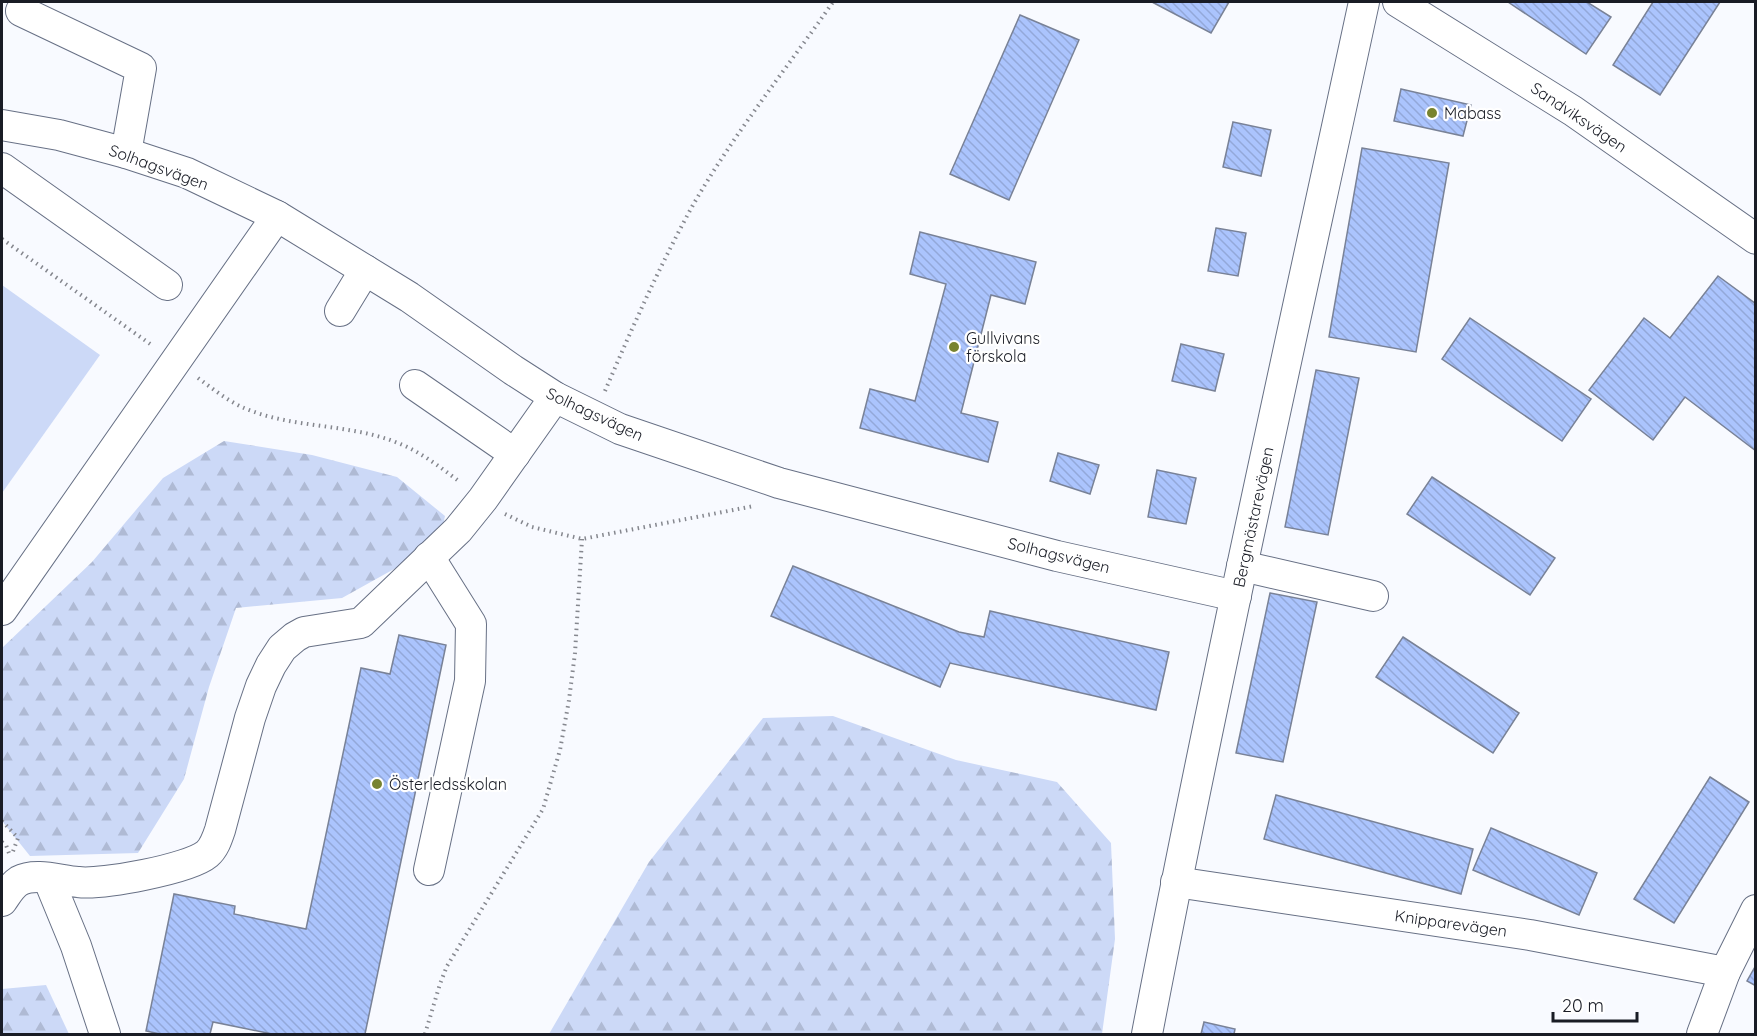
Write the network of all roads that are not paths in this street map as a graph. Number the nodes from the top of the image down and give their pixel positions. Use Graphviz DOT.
graph roads {
  1 [pos="1364,2"];
  2 [pos="1398,2"];
  3 [pos="21,11"];
  4 [pos="2,125"];
  5 [pos="126,153"];
  6 [pos="2,168"];
  7 [pos="277,216"];
  8 [pos="1755,239"];
  9 [pos="365,270"];
  10 [pos="167,285"];
  11 [pos="340,310"];
  12 [pos="415,385"];
  13 [pos="555,397"];
  14 [pos="515,454"];
  15 [pos="429,557"];
  16 [pos="1242,566"];
  17 [pos="1236,596"];
  18 [pos="1373,596"];
  19 [pos="2,610"];
  20 [pos="429,870"];
  21 [pos="48,878"];
  22 [pos="1176,882"];
  23 [pos="2,901"];
  24 [pos="1755,910"];
  25 [pos="1725,972"];
  26 [pos="105,1035"];
  27 [pos="1147,1035"];
  28 [pos="1702,1035"];
  1 -- 16 [label="street, Bergmästarevägen"];
  2 -- 8 [label="street, Sandviksvägen"];
  3 -- 5 [label="street"];
  4 -- 5 [label="street, Solhagsvägen"];
  5 -- 7 [label="street, Solhagsvägen"];
  6 -- 10 [label="street"];
  7 -- 9 [label="street, Solhagsvägen"];
  7 -- 19 [label="street"];
  9 -- 11 [label="street"];
  9 -- 13 [label="street, Solhagsvägen"];
  12 -- 14 [label="street"];
  13 -- 14 [label="street"];
  13 -- 17 [label="street, Solhagsvägen"];
  14 -- 15 [label="street"];
  15 -- 20 [label="street"];
  15 -- 21 [label="street"];
  16 -- 17 [label="street, Bergmästarevägen"];
  16 -- 18 [label="street"];
  17 -- 22 [label="street, Bergmästarevägen"];
  21 -- 23 [label="street"];
  21 -- 26 [label="street"];
  22 -- 25 [label="street, Knipparevägen"];
  22 -- 27 [label="street, Bergmästarevägen"];
  24 -- 25 [label="street"];
  25 -- 28 [label="street"];
}
